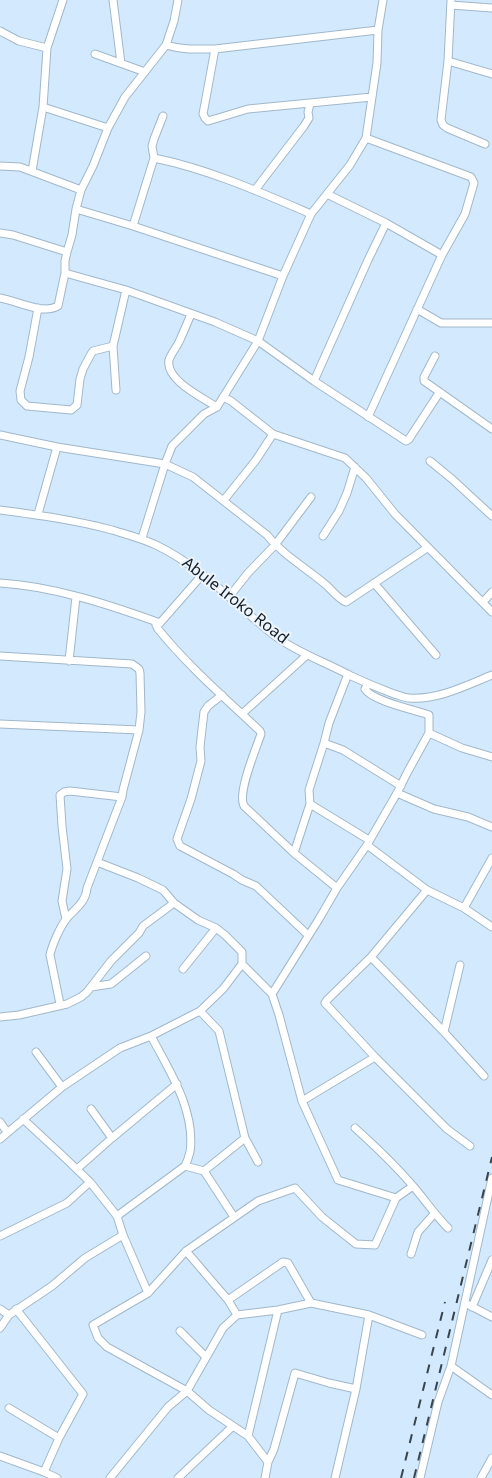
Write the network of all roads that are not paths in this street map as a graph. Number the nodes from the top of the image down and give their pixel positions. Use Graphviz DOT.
graph roads {
  1 [pos="63,0"];
  2 [pos="114,0"];
  3 [pos="178,0"];
  4 [pos="383,0"];
  5 [pos="451,2"];
  6 [pos="492,8"];
  7 [pos="0,30"];
  8 [pos="378,30"];
  9 [pos="166,45"];
  10 [pos="47,48"];
  11 [pos="215,49"];
  12 [pos="95,54"];
  13 [pos="448,61"];
  14 [pos="121,63"];
  15 [pos="145,72"];
  16 [pos="492,74"];
  17 [pos="372,97"];
  18 [pos="310,104"];
  19 [pos="43,107"];
  20 [pos="163,116"];
  21 [pos="108,128"];
  22 [pos="366,138"];
  23 [pos="485,144"];
  24 [pos="154,158"];
  25 [pos="0,166"];
  26 [pos="32,171"];
  27 [pos="81,190"];
  28 [pos="255,190"];
  29 [pos="327,194"];
  30 [pos="76,209"];
  31 [pos="311,214"];
  32 [pos="386,223"];
  33 [pos="133,226"];
  34 [pos="0,233"];
  35 [pos="67,252"];
  36 [pos="442,255"];
  37 [pos="65,273"];
  38 [pos="283,276"];
  39 [pos="126,290"];
  40 [pos="0,298"];
  41 [pos="38,308"];
  42 [pos="418,309"];
  43 [pos="191,314"];
  44 [pos="492,323"];
  45 [pos="258,341"];
  46 [pos="112,346"];
  47 [pos="435,356"];
  48 [pos="314,381"];
  49 [pos="116,390"];
  50 [pos="439,393"];
  51 [pos="223,397"];
  52 [pos="217,406"];
  53 [pos="368,417"];
  54 [pos="492,429"];
  55 [pos="273,434"];
  56 [pos="0,435"];
  57 [pos="57,448"];
  58 [pos="430,461"];
  59 [pos="164,464"];
  60 [pos="354,467"];
  61 [pos="311,498"];
  62 [pos="224,500"];
  63 [pos="0,510"];
  64 [pos="38,514"];
  65 [pos="492,516"];
  66 [pos="323,536"];
  67 [pos="142,538"];
  68 [pos="275,545"];
  69 [pos="427,548"];
  70 [pos="203,574"];
  71 [pos="0,583"];
  72 [pos="374,583"];
  73 [pos="492,592"];
  74 [pos="76,597"];
  75 [pos="229,597"];
  76 [pos="483,602"];
  77 [pos="492,612"];
  78 [pos="160,624"];
  79 [pos="307,655"];
  80 [pos="436,655"];
  81 [pos="0,656"];
  82 [pos="69,660"];
  83 [pos="348,674"];
  84 [pos="492,676"];
  85 [pos="367,685"];
  86 [pos="222,695"];
  87 [pos="243,714"];
  88 [pos="0,724"];
  89 [pos="139,730"];
  90 [pos="430,733"];
  91 [pos="324,743"];
  92 [pos="492,757"];
  93 [pos="399,790"];
  94 [pos="122,797"];
  95 [pos="310,804"];
  96 [pos="492,827"];
  97 [pos="368,842"];
  98 [pos="294,853"];
  99 [pos="492,858"];
  100 [pos="97,862"];
  101 [pos="337,888"];
  102 [pos="427,890"];
  103 [pos="174,903"];
  104 [pos="464,908"];
  105 [pos="66,919"];
  106 [pos="492,927"];
  107 [pos="216,928"];
  108 [pos="308,935"];
  109 [pos="146,956"];
  110 [pos="371,957"];
  111 [pos="242,964"];
  112 [pos="460,965"];
  113 [pos="183,969"];
  114 [pos="91,987"];
  115 [pos="272,994"];
  116 [pos="60,1004"];
  117 [pos="200,1011"];
  118 [pos="0,1017"];
  119 [pos="444,1032"];
  120 [pos="150,1036"];
  121 [pos="36,1052"];
  122 [pos="375,1057"];
  123 [pos="484,1076"];
  124 [pos="177,1084"];
  125 [pos="62,1087"];
  126 [pos="302,1101"];
  127 [pos="91,1109"];
  128 [pos="23,1119"];
  129 [pos="0,1122"];
  130 [pos="355,1128"];
  131 [pos="7,1132"];
  132 [pos="112,1138"];
  133 [pos="245,1138"];
  134 [pos="0,1139"];
  135 [pos="470,1146"];
  136 [pos="258,1162"];
  137 [pos="185,1166"];
  138 [pos="77,1169"];
  139 [pos="204,1171"];
  140 [pos="492,1178"];
  141 [pos="90,1182"];
  142 [pos="413,1186"];
  143 [pos="396,1198"];
  144 [pos="434,1214"];
  145 [pos="117,1216"];
  146 [pos="234,1217"];
  147 [pos="448,1228"];
  148 [pos="123,1235"];
  149 [pos="0,1236"];
  150 [pos="186,1251"];
  151 [pos="411,1254"];
  152 [pos="492,1260"];
  153 [pos="148,1293"];
  154 [pos="228,1300"];
  155 [pos="311,1303"];
  156 [pos="464,1304"];
  157 [pos="472,1307"];
  158 [pos="0,1309"];
  159 [pos="16,1309"];
  160 [pos="278,1310"];
  161 [pos="9,1315"];
  162 [pos="237,1315"];
  163 [pos="369,1315"];
  164 [pos="492,1318"];
  165 [pos="0,1328"];
  166 [pos="180,1331"];
  167 [pos="422,1335"];
  168 [pos="206,1357"];
  169 [pos="450,1366"];
  170 [pos="356,1389"];
  171 [pos="187,1391"];
  172 [pos="492,1395"];
  173 [pos="10,1408"];
  174 [pos="232,1426"];
  175 [pos="248,1436"];
  176 [pos="59,1438"];
  177 [pos="0,1456"];
  178 [pos="492,1458"];
  179 [pos="268,1462"];
  180 [pos="44,1472"];
  181 [pos="57,1478"];
  182 [pos="110,1478"];
  183 [pos="178,1478"];
  184 [pos="265,1478"];
  185 [pos="335,1478"];
  186 [pos="420,1478"];
  187 [pos="481,1478"];
  1 -- 10 [label="street"];
  2 -- 14 [label="street"];
  3 -- 9 [label="street"];
  4 -- 8 [label="street"];
  5 -- 6 [label="street"];
  5 -- 13 [label="street"];
  7 -- 10 [label="street"];
  8 -- 11 [label="street"];
  8 -- 17 [label="street"];
  9 -- 11 [label="street"];
  9 -- 15 [label="street"];
  10 -- 19 [label="street"];
  11 -- 18 [label="street"];
  12 -- 14 [label="street"];
  13 -- 16 [label="street"];
  13 -- 23 [label="street"];
  14 -- 15 [label="street"];
  15 -- 21 [label="street"];
  17 -- 18 [label="street"];
  17 -- 22 [label="street"];
  18 -- 28 [label="street"];
  19 -- 21 [label="street"];
  19 -- 26 [label="street"];
  20 -- 24 [label="street"];
  21 -- 27 [label="street"];
  22 -- 29 [label="street"];
  22 -- 36 [label="street"];
  24 -- 28 [label="street"];
  24 -- 33 [label="street"];
  25 -- 26 [label="street"];
  26 -- 27 [label="street"];
  27 -- 30 [label="street"];
  28 -- 31 [label="street"];
  29 -- 31 [label="street"];
  29 -- 32 [label="street"];
  30 -- 33 [label="street"];
  30 -- 35 [label="street"];
  31 -- 38 [label="street"];
  32 -- 36 [label="street"];
  32 -- 48 [label="street"];
  33 -- 38 [label="street"];
  34 -- 35 [label="street"];
  35 -- 37 [label="street"];
  36 -- 42 [label="street"];
  37 -- 39 [label="street"];
  37 -- 41 [label="street"];
  38 -- 45 [label="street"];
  39 -- 43 [label="street"];
  39 -- 46 [label="street"];
  40 -- 41 [label="street"];
  41 -- 46 [label="street"];
  42 -- 44 [label="street"];
  42 -- 53 [label="street"];
  43 -- 45 [label="street"];
  43 -- 52 [label="street"];
  45 -- 48 [label="street"];
  45 -- 51 [label="street"];
  46 -- 49 [label="street"];
  47 -- 50 [label="street"];
  48 -- 53 [label="street"];
  50 -- 53 [label="street"];
  50 -- 54 [label="street"];
  51 -- 52 [label="street"];
  51 -- 55 [label="street"];
  52 -- 59 [label="street"];
  55 -- 60 [label="street"];
  55 -- 62 [label="street"];
  56 -- 57 [label="street"];
  57 -- 59 [label="street"];
  57 -- 64 [label="street"];
  58 -- 65 [label="street"];
  59 -- 62 [label="street"];
  59 -- 67 [label="street"];
  60 -- 66 [label="street"];
  60 -- 69 [label="street"];
  61 -- 68 [label="street"];
  62 -- 68 [label="street"];
  63 -- 64 [label="street, Abule Iroko Road"];
  64 -- 67 [label="street, Abule Iroko Road"];
  67 -- 70 [label="street, Abule Iroko Road"];
  68 -- 72 [label="street"];
  68 -- 75 [label="street"];
  69 -- 72 [label="street"];
  69 -- 76 [label="street"];
  70 -- 75 [label="street, Abule Iroko Road"];
  70 -- 78 [label="street"];
  71 -- 74 [label="street"];
  72 -- 80 [label="street"];
  73 -- 76 [label="street"];
  74 -- 78 [label="street"];
  74 -- 82 [label="street"];
  75 -- 79 [label="street, Abule Iroko Road"];
  76 -- 77 [label="street"];
  78 -- 86 [label="street"];
  79 -- 83 [label="street, Abule Iroko Road"];
  79 -- 87 [label="street"];
  81 -- 82 [label="street"];
  82 -- 89 [label="street"];
  83 -- 85 [label="street, Abule Iroko Road"];
  83 -- 91 [label="street"];
  84 -- 85 [label="street, Abule Iroko Road"];
  85 -- 90 [label="street"];
  86 -- 87 [label="street"];
  86 -- 108 [label="street"];
  87 -- 98 [label="street"];
  88 -- 89 [label="street"];
  89 -- 94 [label="street"];
  90 -- 92 [label="street"];
  90 -- 93 [label="street"];
  91 -- 93 [label="street"];
  91 -- 95 [label="street"];
  93 -- 96 [label="street"];
  93 -- 97 [label="street"];
  94 -- 100 [label="street"];
  94 -- 105 [label="street"];
  95 -- 97 [label="street"];
  95 -- 98 [label="street"];
  97 -- 101 [label="street"];
  97 -- 102 [label="street"];
  98 -- 101 [label="street"];
  99 -- 104 [label="street"];
  100 -- 103 [label="street"];
  100 -- 105 [label="street"];
  101 -- 108 [label="street"];
  102 -- 104 [label="street"];
  102 -- 110 [label="street"];
  103 -- 107 [label="street"];
  103 -- 114 [label="street"];
  104 -- 106 [label="street"];
  105 -- 116 [label="street"];
  107 -- 111 [label="street"];
  107 -- 113 [label="street"];
  108 -- 115 [label="street"];
  109 -- 114 [label="street"];
  110 -- 119 [label="street"];
  110 -- 122 [label="street"];
  111 -- 115 [label="street"];
  111 -- 117 [label="street"];
  112 -- 119 [label="street"];
  114 -- 116 [label="street"];
  115 -- 126 [label="street"];
  116 -- 118 [label="street"];
  117 -- 120 [label="street"];
  117 -- 133 [label="street"];
  119 -- 123 [label="street"];
  120 -- 124 [label="street"];
  120 -- 125 [label="street"];
  121 -- 125 [label="street"];
  122 -- 126 [label="street"];
  122 -- 135 [label="street"];
  124 -- 132 [label="street"];
  124 -- 137 [label="street"];
  125 -- 128 [label="street"];
  126 -- 143 [label="street"];
  127 -- 132 [label="street"];
  128 -- 131 [label="street"];
  128 -- 138 [label="street"];
  129 -- 131 [label="street"];
  130 -- 142 [label="street"];
  131 -- 134 [label="street"];
  132 -- 138 [label="street"];
  133 -- 136 [label="street"];
  133 -- 139 [label="street"];
  137 -- 139 [label="street"];
  137 -- 145 [label="street"];
  138 -- 141 [label="street"];
  139 -- 146 [label="street"];
  140 -- 156 [label="street"];
  141 -- 145 [label="street"];
  141 -- 149 [label="street"];
  142 -- 143 [label="street"];
  142 -- 144 [label="street"];
  143 -- 146 [label="street"];
  144 -- 147 [label="street"];
  144 -- 151 [label="street"];
  145 -- 148 [label="street"];
  146 -- 150 [label="street"];
  148 -- 153 [label="street"];
  148 -- 159 [label="street"];
  150 -- 153 [label="street"];
  150 -- 154 [label="street"];
  152 -- 157 [label="street"];
  153 -- 171 [label="street"];
  154 -- 155 [label="street"];
  154 -- 162 [label="street"];
  155 -- 160 [label="street"];
  155 -- 163 [label="street"];
  156 -- 157 [label="street"];
  156 -- 169 [label="street"];
  157 -- 164 [label="street"];
  158 -- 161 [label="street"];
  159 -- 161 [label="street"];
  159 -- 176 [label="street"];
  160 -- 162 [label="street"];
  160 -- 175 [label="street"];
  161 -- 165 [label="street"];
  162 -- 168 [label="street"];
  163 -- 167 [label="street"];
  163 -- 170 [label="street"];
  166 -- 168 [label="street"];
  168 -- 171 [label="street"];
  169 -- 172 [label="street"];
  169 -- 186 [label="street"];
  170 -- 179 [label="street"];
  170 -- 185 [label="street"];
  171 -- 174 [label="street"];
  171 -- 182 [label="street"];
  173 -- 176 [label="street"];
  174 -- 175 [label="street"];
  174 -- 183 [label="street"];
  175 -- 179 [label="street"];
  176 -- 180 [label="street"];
  177 -- 180 [label="street"];
  178 -- 187 [label="street"];
  179 -- 184 [label="street"];
  180 -- 181 [label="street"];
}
